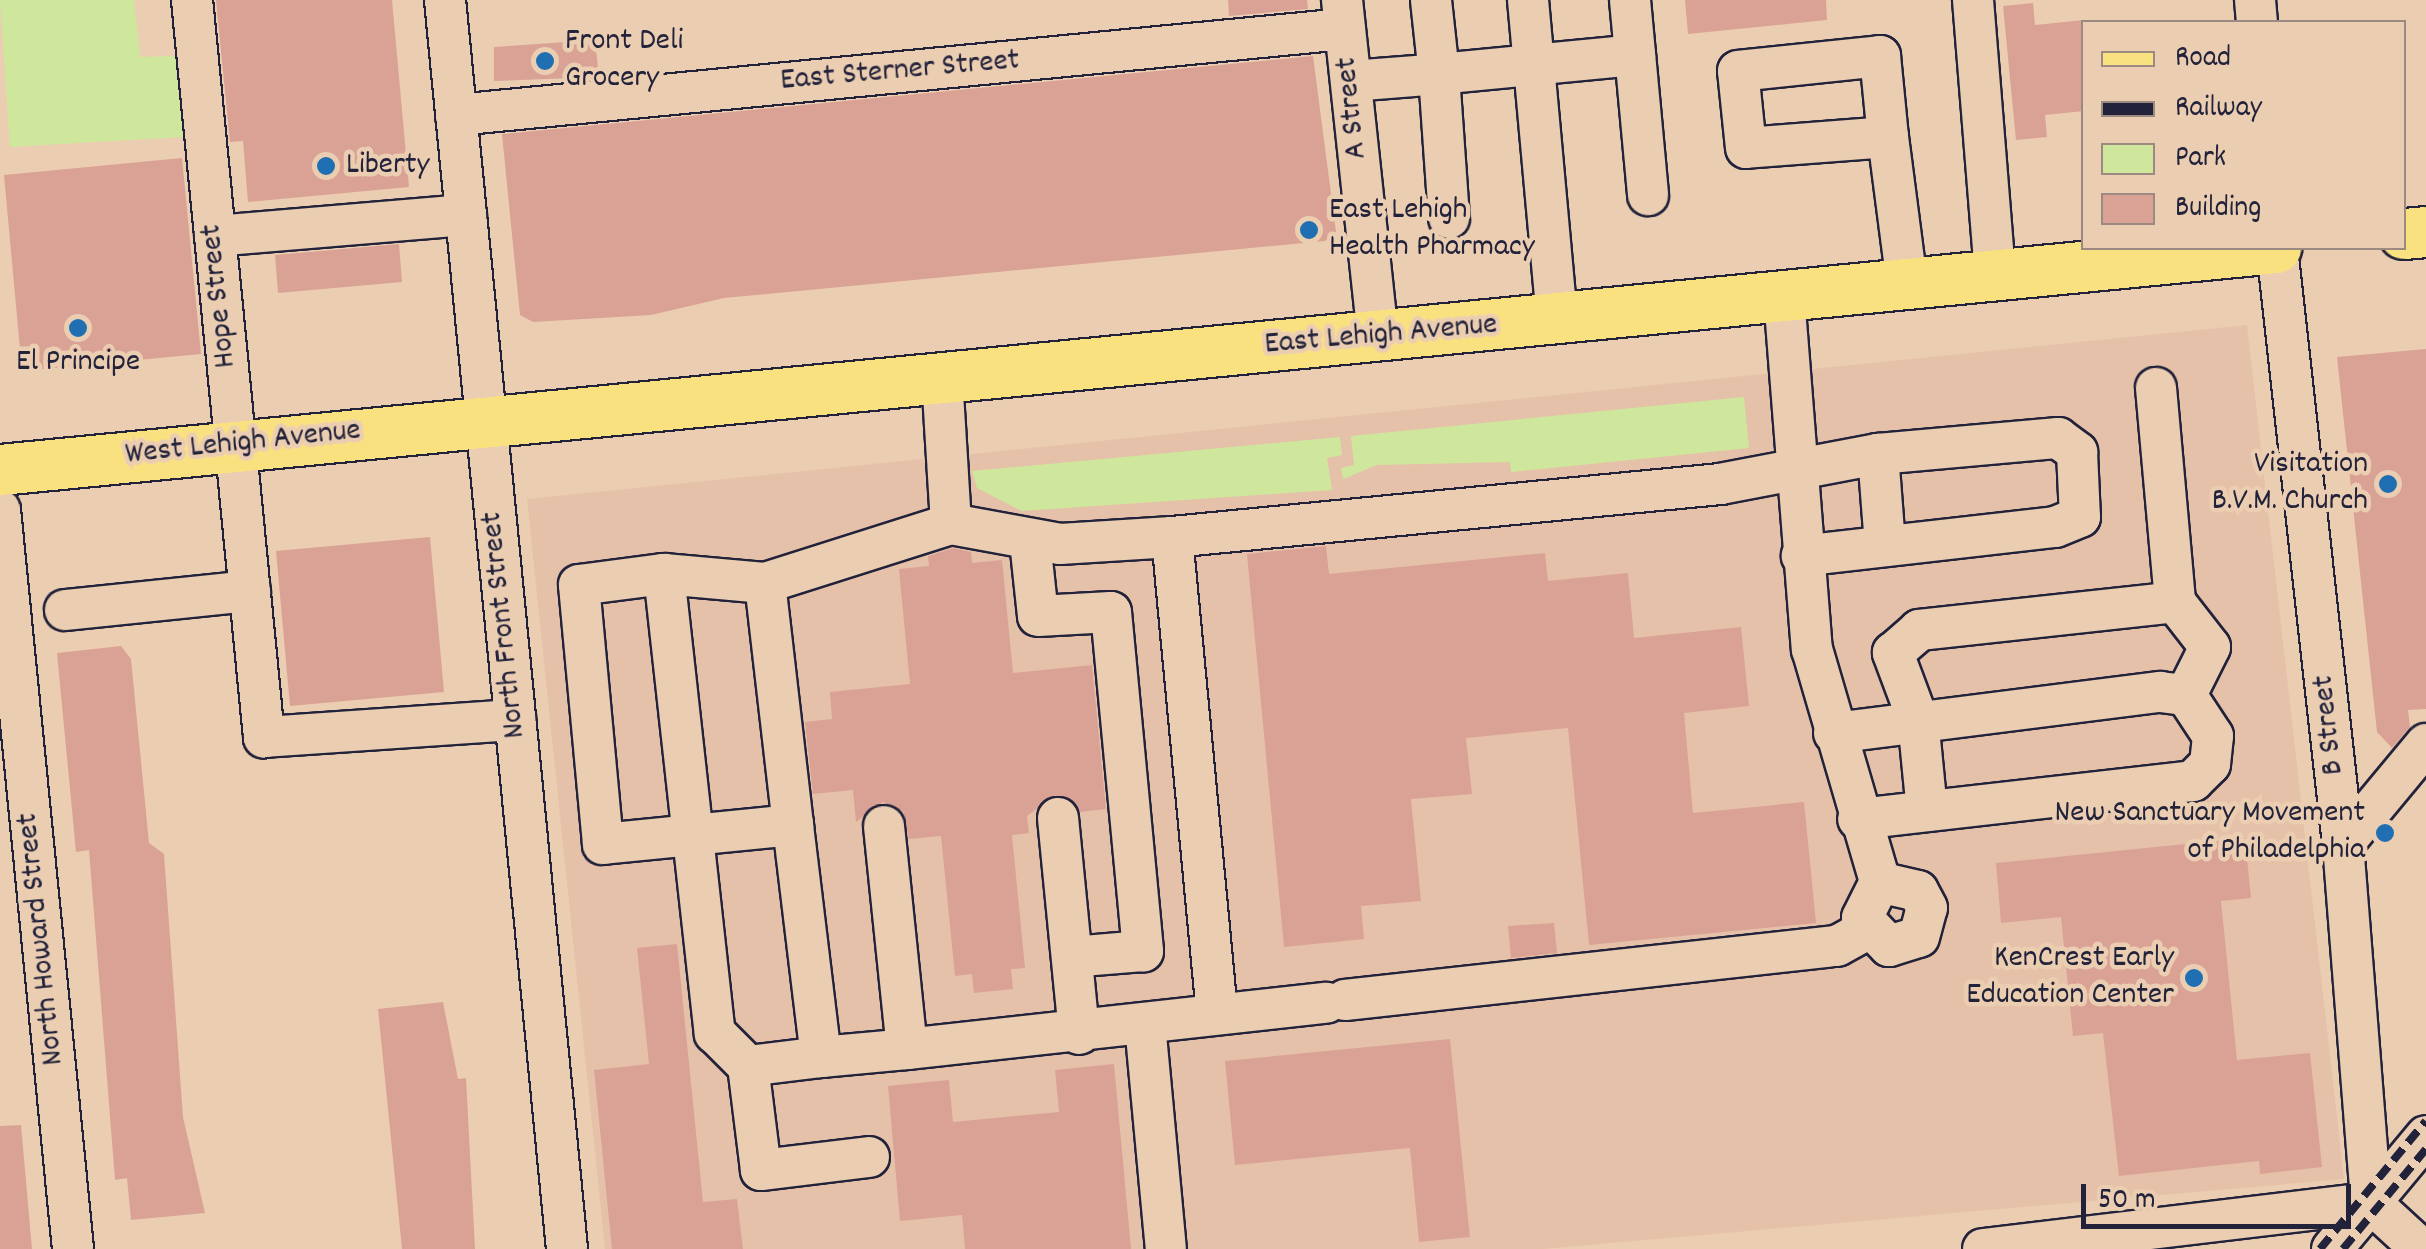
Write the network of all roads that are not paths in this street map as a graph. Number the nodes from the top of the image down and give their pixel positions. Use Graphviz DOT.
graph roads {
  1 [pos="192,0"];
  2 [pos="445,0"];
  3 [pos="1431,0"];
  4 [pos="1528,0"];
  5 [pos="1630,0"];
  6 [pos="1974,0"];
  7 [pos="1344,15"];
  8 [pos="1636,55"];
  9 [pos="1534,66"];
  10 [pos="1439,74"];
  11 [pos="1351,81"];
  12 [pos="456,114"];
  13 [pos="1888,137"];
  14 [pos="1648,195"];
  15 [pos="466,215"];
  16 [pos="1449,218"];
  17 [pos="215,236"];
  18 [pos="2257,250"];
  19 [pos="2277,250"];
  20 [pos="1995,276"];
  21 [pos="1907,283"];
  22 [pos="1784,296"];
  23 [pos="1556,320"];
  24 [pos="1378,336"];
  25 [pos="942,378"];
  26 [pos="2156,388"];
  27 [pos="485,420"];
  28 [pos="235,444"];
  29 [pos="1878,454"];
  30 [pos="1794,468"];
  31 [pos="0,470"];
  32 [pos="0,510"];
  33 [pos="951,524"];
  34 [pos="1172,538"];
  35 [pos="1030,542"];
  36 [pos="1885,546"];
  37 [pos="1802,556"];
  38 [pos="664,574"];
  39 [pos="765,583"];
  40 [pos="250,592"];
  41 [pos="2175,602"];
  42 [pos="64,610"];
  43 [pos="2186,695"];
  44 [pos="515,720"];
  45 [pos="1918,720"];
  46 [pos="1834,733"];
  47 [pos="2426,744"];
  48 [pos="1927,811"];
  49 [pos="1058,818"];
  50 [pos="1858,819"];
  51 [pos="792,825"];
  52 [pos="884,826"];
  53 [pos="694,838"];
  54 [pos="2344,844"];
  55 [pos="1880,882"];
  56 [pos="1866,930"];
  57 [pos="1072,957"];
  58 [pos="1218,1014"];
  59 [pos="1145,1024"];
  60 [pos="1080,1034"];
  61 [pos="907,1049"];
  62 [pos="820,1058"];
  63 [pos="748,1066"];
  64 [pos="2426,1136"];
  65 [pos="869,1157"];
  66 [pos="2371,1204"];
  67 [pos="73,1249"];
  68 [pos="567,1249"];
  69 [pos="1166,1249"];
  70 [pos="1983,1249"];
  71 [pos="2332,1249"];
  72 [pos="2421,1249"];
  1 -- 17 [label="street, Hope Street"];
  2 -- 12 [label="street, North Front Street"];
  3 -- 10 [label="street"];
  4 -- 9 [label="street"];
  5 -- 8 [label="street"];
  6 -- 20 [label="street"];
  7 -- 11 [label="street, A Street"];
  7 -- 12 [label="street, East Sterner Street"];
  8 -- 9 [label="street"];
  8 -- 14 [label="street"];
  9 -- 10 [label="street"];
  9 -- 23 [label="street"];
  10 -- 11 [label="street"];
  10 -- 16 [label="street"];
  11 -- 24 [label="street, A Street"];
  12 -- 15 [label="street, North Front Street"];
  13 -- 21 [label="street"];
  15 -- 17 [label="street"];
  15 -- 27 [label="street, North Front Street"];
  17 -- 28 [label="street, Hope Street"];
  18 -- 20 [label="main road, East Lehigh Avenue"];
  19 -- 54 [label="street, B Street"];
  20 -- 21 [label="main road, East Lehigh Avenue"];
  21 -- 22 [label="main road, East Lehigh Avenue"];
  22 -- 23 [label="main road, East Lehigh Avenue"];
  22 -- 30 [label="street"];
  23 -- 24 [label="main road, East Lehigh Avenue"];
  24 -- 25 [label="main road, East Lehigh Avenue"];
  25 -- 27 [label="main road, East Lehigh Avenue"];
  25 -- 33 [label="street"];
  26 -- 41 [label="street"];
  27 -- 28 [label="main road, West Lehigh Avenue"];
  27 -- 44 [label="street, North Front Street"];
  28 -- 31 [label="main road, West Lehigh Avenue"];
  28 -- 40 [label="street, Hope Street"];
  29 -- 30 [label="street"];
  29 -- 36 [label="street"];
  29 -- 36 [label="street"];
  30 -- 34 [label="street"];
  30 -- 37 [label="street"];
  32 -- 67 [label="street, North Howard Street"];
  33 -- 35 [label="street"];
  33 -- 39 [label="street"];
  34 -- 35 [label="street"];
  34 -- 58 [label="street"];
  35 -- 57 [label="street"];
  36 -- 37 [label="street"];
  37 -- 46 [label="street"];
  38 -- 39 [label="street"];
  38 -- 53 [label="street"];
  38 -- 53 [label="street"];
  39 -- 51 [label="street"];
  40 -- 42 [label="street"];
  40 -- 44 [label="street, Hope Street"];
  41 -- 43 [label="street"];
  41 -- 45 [label="street"];
  43 -- 45 [label="street"];
  43 -- 48 [label="street"];
  44 -- 68 [label="street, North Front Street"];
  45 -- 46 [label="street"];
  45 -- 48 [label="street"];
  46 -- 50 [label="street"];
  47 -- 54 [label="street"];
  48 -- 50 [label="street"];
  49 -- 57 [label="street"];
  50 -- 55 [label="street"];
  51 -- 53 [label="street"];
  51 -- 62 [label="street"];
  52 -- 61 [label="street"];
  53 -- 63 [label="street"];
  54 -- 66 [label="street, B Street"];
  55 -- 56 [label="street"];
  55 -- 56 [label="street"];
  56 -- 58 [label="street"];
  57 -- 60 [label="street"];
  58 -- 59 [label="street"];
  59 -- 60 [label="street"];
  59 -- 69 [label="street"];
  60 -- 61 [label="street"];
  61 -- 62 [label="street"];
  62 -- 63 [label="street"];
  63 -- 65 [label="street"];
  64 -- 66 [label="street"];
  66 -- 70 [label="street"];
  66 -- 71 [label="street"];
  66 -- 72 [label="street"];
}
